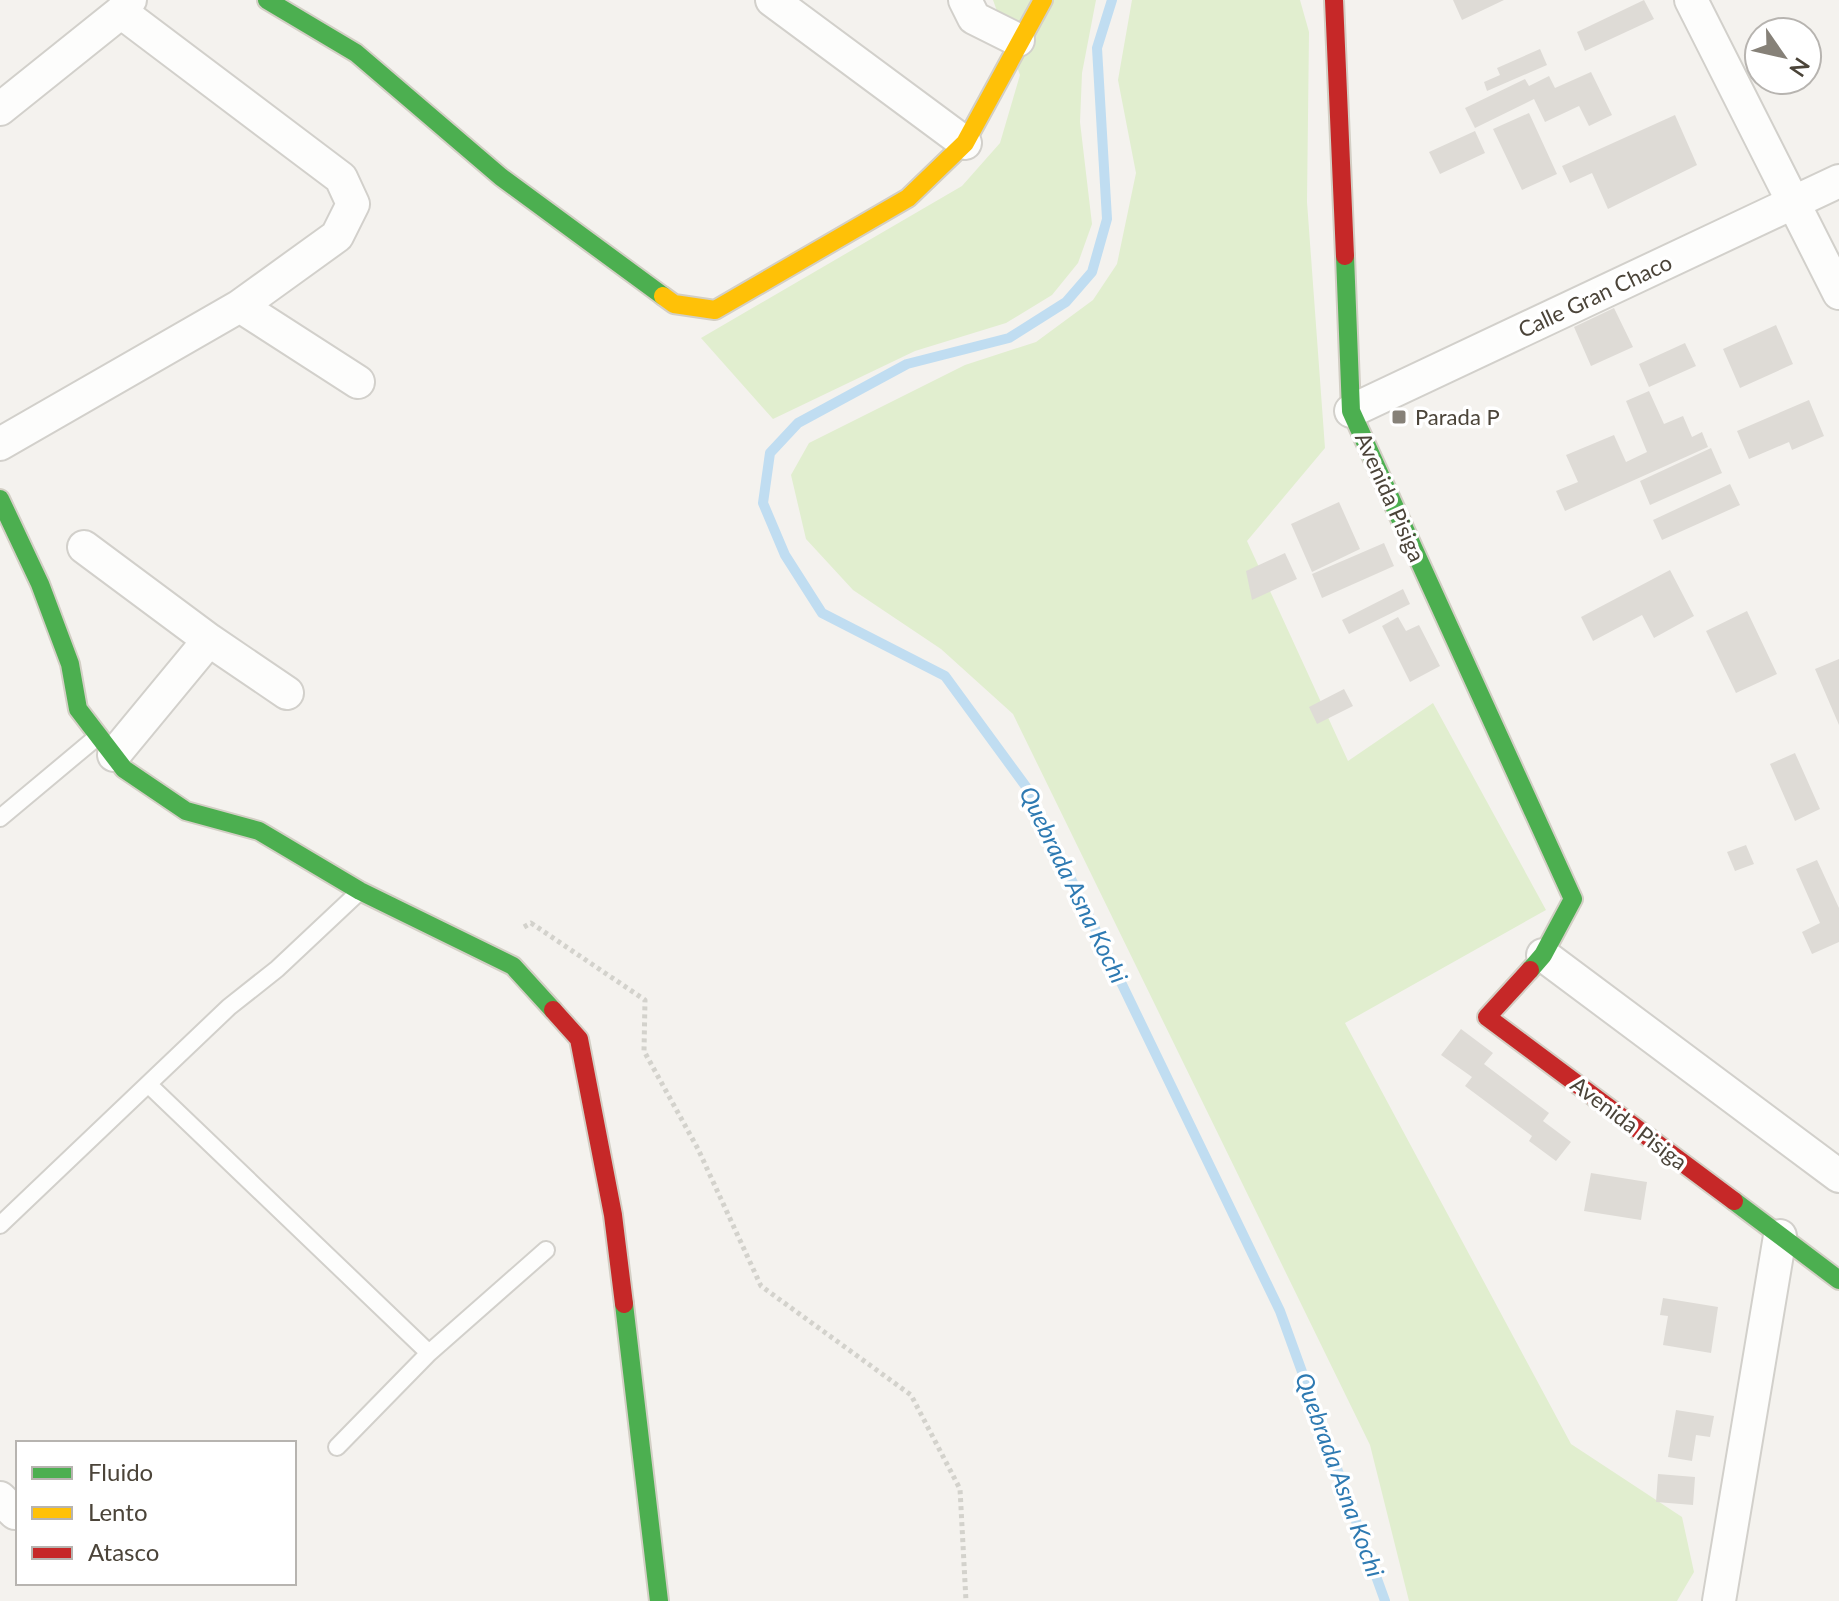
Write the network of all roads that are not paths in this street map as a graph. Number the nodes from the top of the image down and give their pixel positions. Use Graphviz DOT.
graph roads {
  1 [pos="267,0"];
  2 [pos="772,0"];
  3 [pos="965,0"];
  4 [pos="1043,0"];
  5 [pos="1334,0"];
  6 [pos="1691,0"];
  7 [pos="126,6"];
  8 [pos="1018,40"];
  9 [pos="0,109"];
  10 [pos="965,143"];
  11 [pos="1839,181"];
  12 [pos="1791,203"];
  13 [pos="1839,293"];
  14 [pos="240,306"];
  15 [pos="358,382"];
  16 [pos="1351,411"];
  17 [pos="0,444"];
  18 [pos="0,499"];
  19 [pos="84,547"];
  20 [pos="209,640"];
  21 [pos="287,693"];
  22 [pos="106,746"];
  23 [pos="0,818"];
  24 [pos="360,891"];
  25 [pos="1543,955"];
  26 [pos="148,1084"];
  27 [pos="1839,1176"];
  28 [pos="0,1225"];
  29 [pos="1780,1236"];
  30 [pos="546,1250"];
  31 [pos="1839,1280"];
  32 [pos="429,1353"];
  33 [pos="337,1447"];
  34 [pos="659,1601"];
  35 [pos="1719,1601"];
  1 -- 10 [label="street"];
  2 -- 10 [label="street"];
  3 -- 8 [label="street"];
  4 -- 8 [label="street"];
  5 -- 16 [label="street, Avenida Pisiga"];
  6 -- 12 [label="street"];
  7 -- 9 [label="street"];
  7 -- 14 [label="street"];
  8 -- 10 [label="street"];
  11 -- 12 [label="street, Calle Gran Chaco"];
  12 -- 13 [label="street"];
  12 -- 16 [label="street, Calle Gran Chaco"];
  14 -- 15 [label="street"];
  14 -- 17 [label="street"];
  16 -- 25 [label="street, Avenida Pisiga"];
  18 -- 22 [label="street"];
  19 -- 20 [label="street"];
  20 -- 21 [label="street"];
  20 -- 22 [label="street"];
  22 -- 23 [label="lane"];
  22 -- 24 [label="street"];
  24 -- 26 [label="lane"];
  24 -- 34 [label="street"];
  25 -- 27 [label="street"];
  25 -- 29 [label="street, Avenida Pisiga"];
  26 -- 28 [label="lane"];
  26 -- 32 [label="lane"];
  29 -- 31 [label="street, Avenida Pisiga"];
  29 -- 35 [label="street"];
  30 -- 32 [label="lane"];
  32 -- 33 [label="lane"];
}
